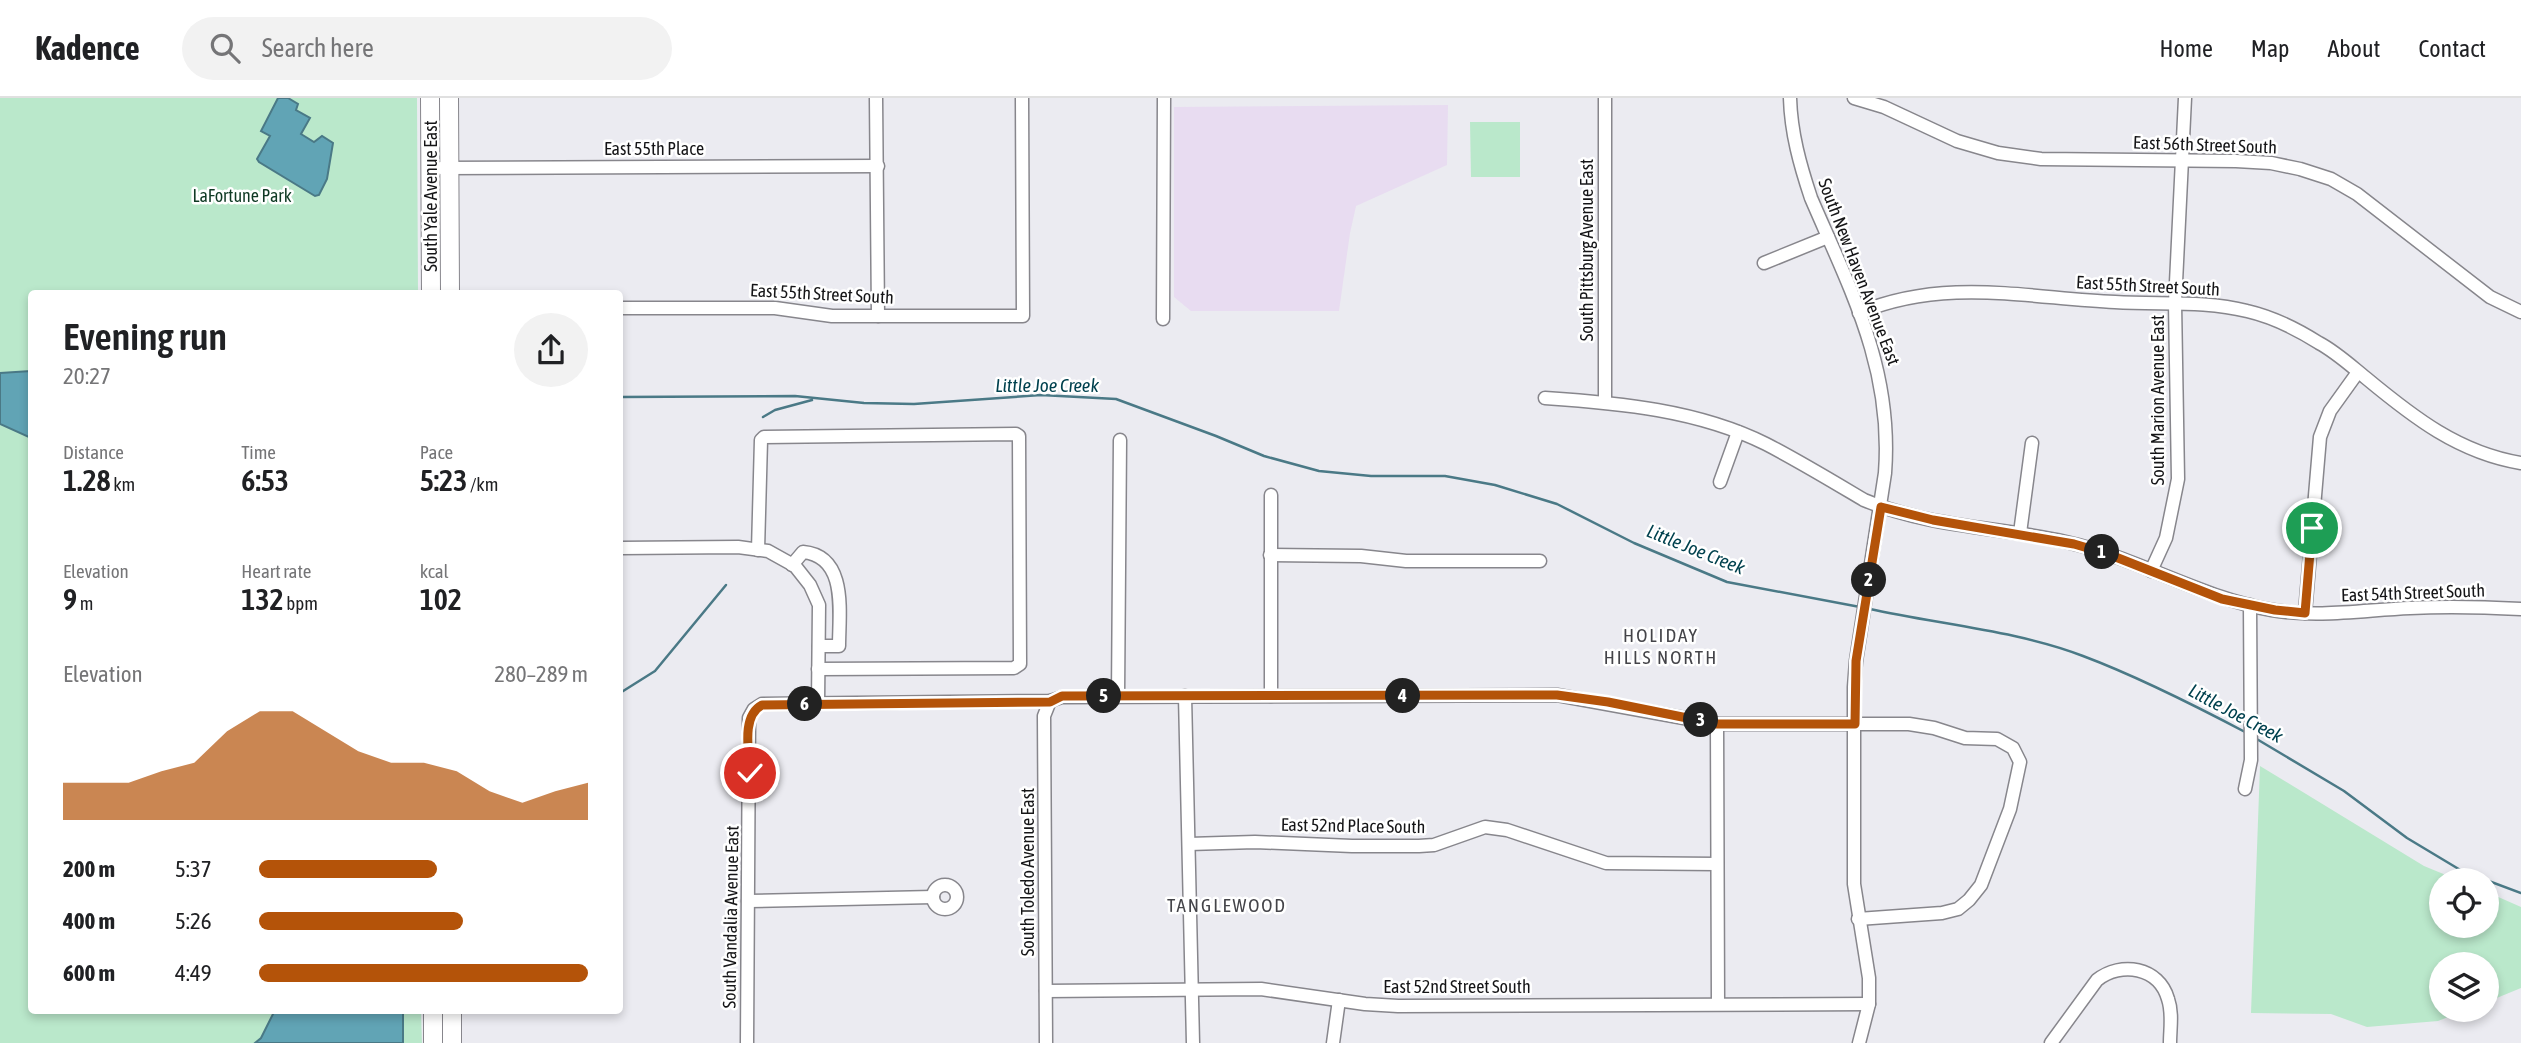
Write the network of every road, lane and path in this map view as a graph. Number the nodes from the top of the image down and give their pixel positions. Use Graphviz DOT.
graph roads {
  1 [pos="430,98"];
  2 [pos="449,98"];
  3 [pos="876,98"];
  4 [pos="1022,98"];
  5 [pos="1164,98"];
  6 [pos="1605,98"];
  7 [pos="1790,98"];
  8 [pos="1854,98"];
  9 [pos="2185,98"];
  10 [pos="2181,161"];
  11 [pos="878,166"];
  12 [pos="430,168"];
  13 [pos="449,168"];
  14 [pos="1828,237"];
  15 [pos="1763,264"];
  16 [pos="431,290"];
  17 [pos="450,290"];
  18 [pos="2175,303"];
  19 [pos="623,308"];
  20 [pos="2521,312"];
  21 [pos="1860,313"];
  22 [pos="878,316"];
  23 [pos="1163,318"];
  24 [pos="2358,372"];
  25 [pos="1545,398"];
  26 [pos="1605,402"];
  27 [pos="1738,432"];
  28 [pos="1120,440"];
  29 [pos="2032,443"];
  30 [pos="2521,463"];
  31 [pos="1720,482"];
  32 [pos="1271,495"];
  33 [pos="1881,507"];
  34 [pos="2020,533"];
  35 [pos="623,548"];
  36 [pos="758,550"];
  37 [pos="1270,555"];
  38 [pos="1540,561"];
  39 [pos="793,565"];
  40 [pos="2151,571"];
  41 [pos="2250,605"];
  42 [pos="2521,609"];
  43 [pos="2305,613"];
  44 [pos="819,646"];
  45 [pos="818,669"];
  46 [pos="1118,696"];
  47 [pos="1185,696"];
  48 [pos="1271,696"];
  49 [pos="1050,702"];
  50 [pos="818,704"];
  51 [pos="1717,724"];
  52 [pos="1855,724"];
  53 [pos="2245,789"];
  54 [pos="1188,844"];
  55 [pos="1717,864"];
  56 [pos="933,897"];
  57 [pos="748,901"];
  58 [pos="1858,919"];
  59 [pos="1046,990"];
  60 [pos="1191,990"];
  61 [pos="1339,1000"];
  62 [pos="1718,1003"];
  63 [pos="1869,1004"];
  64 [pos="433,1014"];
  65 [pos="452,1014"];
  66 [pos="433,1043"];
  67 [pos="452,1043"];
  68 [pos="747,1043"];
  69 [pos="1046,1043"];
  70 [pos="1193,1043"];
  71 [pos="1334,1043"];
  72 [pos="1860,1043"];
  73 [pos="2051,1043"];
  74 [pos="2170,1043"];
  1 -- 12 [label="main road, South Yale Avenue East"];
  2 -- 13 [label="main road, South Yale Avenue East"];
  3 -- 11 [label="street"];
  4 -- 22 [label="street, East 55th Street South"];
  5 -- 23 [label="street"];
  6 -- 26 [label="street, South Pittsburg Avenue East"];
  7 -- 14 [label="street, South New Haven Avenue East"];
  8 -- 10 [label="street, East 56th Street South"];
  9 -- 10 [label="street, South Marion Avenue East"];
  10 -- 18 [label="street, South Marion Avenue East"];
  10 -- 20 [label="street, East 56th Street South"];
  11 -- 13 [label="street, East 55th Place"];
  11 -- 22 [label="street"];
  12 -- 13 [label="street, East 55th Place"];
  12 -- 16 [label="main road, South Yale Avenue East"];
  13 -- 17 [label="main road, South Yale Avenue East"];
  14 -- 15 [label="street"];
  14 -- 21 [label="street, South New Haven Avenue East"];
  18 -- 21 [label="street, East 55th Street South"];
  18 -- 24 [label="street, East 55th Street South"];
  18 -- 40 [label="street, South Marion Avenue East"];
  19 -- 22 [label="street, East 55th Street South"];
  21 -- 33 [label="street, South New Haven Avenue East"];
  24 -- 30 [label="street, East 55th Street South"];
  24 -- 43 [label="street"];
  25 -- 26 [label="street, East 54th Street South"];
  26 -- 27 [label="street, East 54th Street South"];
  27 -- 31 [label="street"];
  27 -- 33 [label="street, East 54th Street South"];
  28 -- 46 [label="street"];
  29 -- 34 [label="street"];
  32 -- 37 [label="street"];
  33 -- 34 [label="street, East 54th Street South"];
  33 -- 52 [label="street, South New Haven Avenue East"];
  34 -- 40 [label="street, East 54th Street South"];
  35 -- 36 [label="street"];
  36 -- 39 [label="street"];
  36 -- 45 [label="street"];
  37 -- 38 [label="street"];
  37 -- 48 [label="street"];
  39 -- 44 [label="street"];
  39 -- 44 [label="street"];
  40 -- 41 [label="street, East 54th Street South"];
  41 -- 43 [label="street, East 54th Street South"];
  41 -- 53 [label="street"];
  42 -- 43 [label="street, East 54th Street South"];
  44 -- 45 [label="street"];
  45 -- 50 [label="street"];
  46 -- 47 [label="street"];
  46 -- 49 [label="street"];
  47 -- 48 [label="street"];
  47 -- 54 [label="street"];
  48 -- 51 [label="street"];
  49 -- 50 [label="street"];
  49 -- 59 [label="street, South Toledo Avenue East"];
  50 -- 57 [label="street, South Vandalia Avenue East"];
  51 -- 52 [label="street"];
  51 -- 55 [label="street"];
  52 -- 58 [label="street, South New Haven Avenue East"];
  52 -- 58 [label="street"];
  54 -- 55 [label="street, East 52nd Place South"];
  54 -- 60 [label="street"];
  55 -- 62 [label="street"];
  56 -- 57 [label="street"];
  57 -- 68 [label="street, South Vandalia Avenue East"];
  58 -- 63 [label="street, South New Haven Avenue East"];
  59 -- 60 [label="street, East 52nd Street South"];
  59 -- 69 [label="street, South Toledo Avenue East"];
  60 -- 61 [label="street, East 52nd Street South"];
  60 -- 70 [label="street"];
  61 -- 62 [label="street, East 52nd Street South"];
  61 -- 71 [label="street"];
  62 -- 63 [label="street, East 52nd Street South"];
  63 -- 72 [label="street, South New Haven Avenue East"];
  64 -- 66 [label="main road"];
  65 -- 67 [label="main road"];
  73 -- 74 [label="street"];
}
